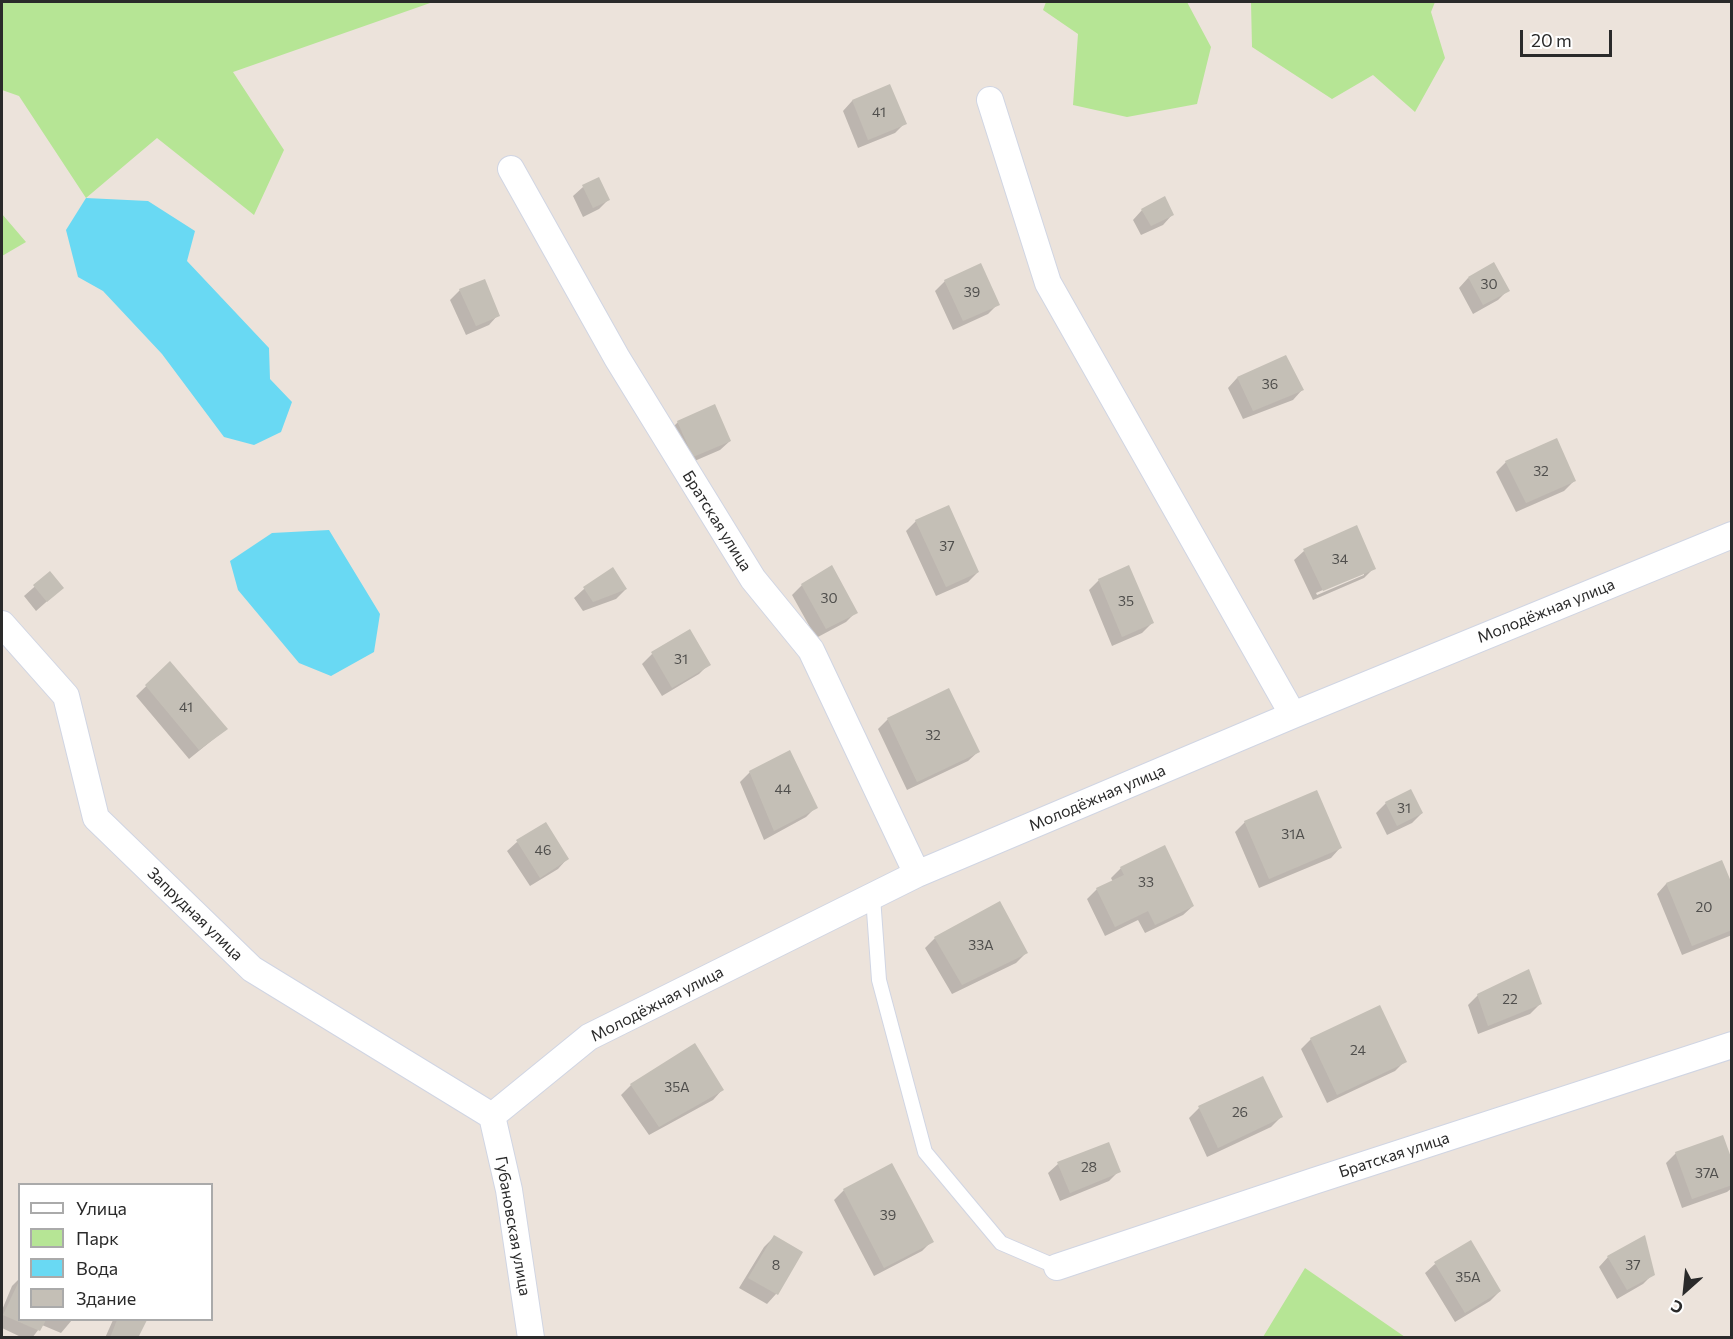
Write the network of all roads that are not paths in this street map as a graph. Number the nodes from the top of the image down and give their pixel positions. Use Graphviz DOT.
graph roads {
  1 [pos="990,100"];
  2 [pos="511,169"];
  3 [pos="1731,535"];
  4 [pos="2,624"];
  5 [pos="1293,715"];
  6 [pos="917,874"];
  7 [pos="873,897"];
  8 [pos="1731,1045"];
  9 [pos="492,1116"];
  10 [pos="1057,1267"];
  11 [pos="531,1338"];
  1 -- 5 [label="street"];
  2 -- 6 [label="street, Братская улица"];
  3 -- 5 [label="street, Молодёжная улица"];
  4 -- 9 [label="street, Запрудная улица"];
  5 -- 6 [label="street, Молодёжная улица"];
  6 -- 7 [label="street, Молодёжная улица"];
  7 -- 9 [label="street, Молодёжная улица"];
  7 -- 10 [label="lane"];
  8 -- 10 [label="street, Братская улица"];
  9 -- 11 [label="street, Губановская улица"];
}
